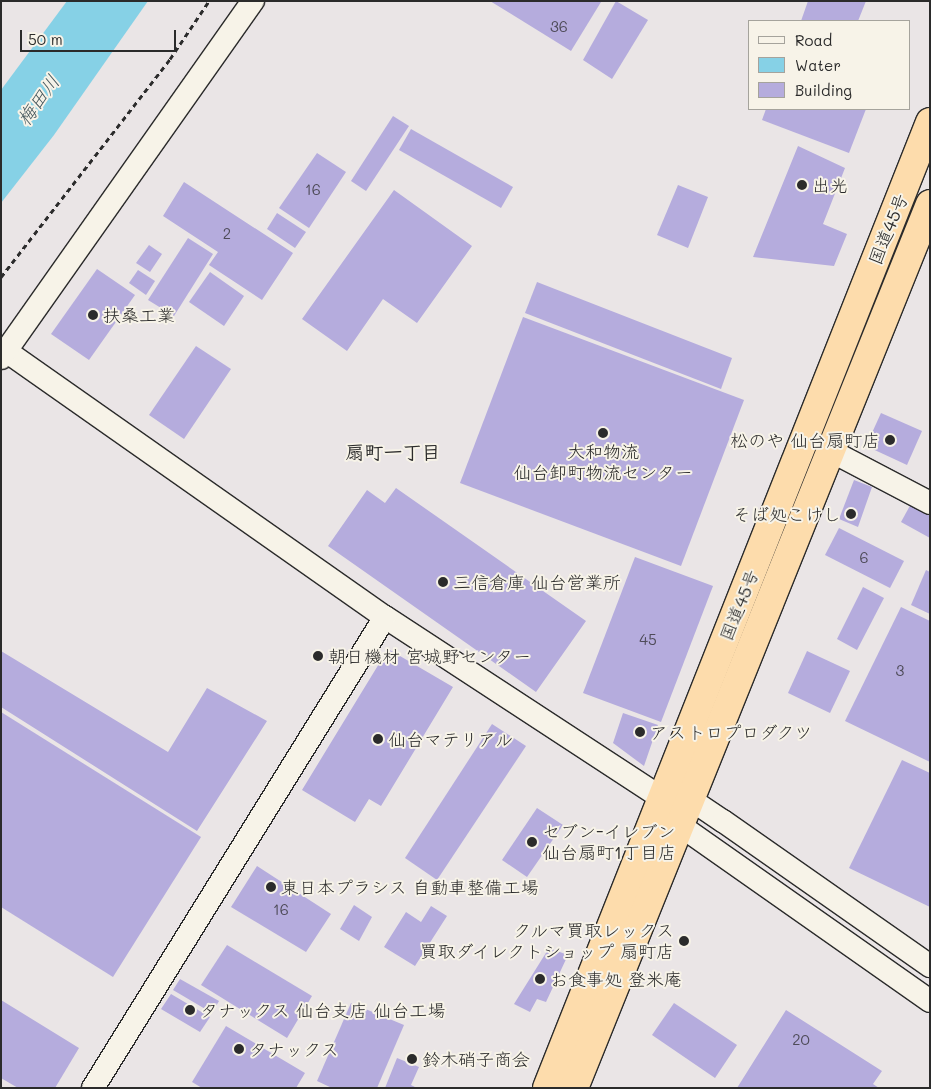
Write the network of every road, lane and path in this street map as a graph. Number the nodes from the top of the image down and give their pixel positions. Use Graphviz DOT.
graph roads {
  1 [pos="209,1"];
  2 [pos="253,1"];
  3 [pos="930,122"];
  4 [pos="927,219"];
  5 [pos="1,277"];
  6 [pos="4,354"];
  7 [pos="831,451"];
  8 [pos="930,503"];
  9 [pos="385,617"];
  10 [pos="663,799"];
  11 [pos="690,799"];
  12 [pos="678,824"];
  13 [pos="930,966"];
  14 [pos="930,1000"];
  15 [pos="93,1088"];
  16 [pos="547,1088"];
  17 [pos="574,1088"];
  1 -- 5 [label="path"];
  2 -- 6 [label="street"];
  3 -- 10 [label="highway, 国道45号"];
  4 -- 7 [label="highway, 国道45号"];
  6 -- 9 [label="street"];
  7 -- 8 [label="street"];
  7 -- 11 [label="highway, 国道45号"];
  9 -- 10 [label="street"];
  9 -- 15 [label="street"];
  10 -- 11 [label="street"];
  10 -- 12 [label="street"];
  10 -- 16 [label="highway, 国道45号"];
  11 -- 12 [label="highway, 国道45号"];
  11 -- 13 [label="street"];
  12 -- 14 [label="street"];
  12 -- 17 [label="highway, 国道45号"];
}
